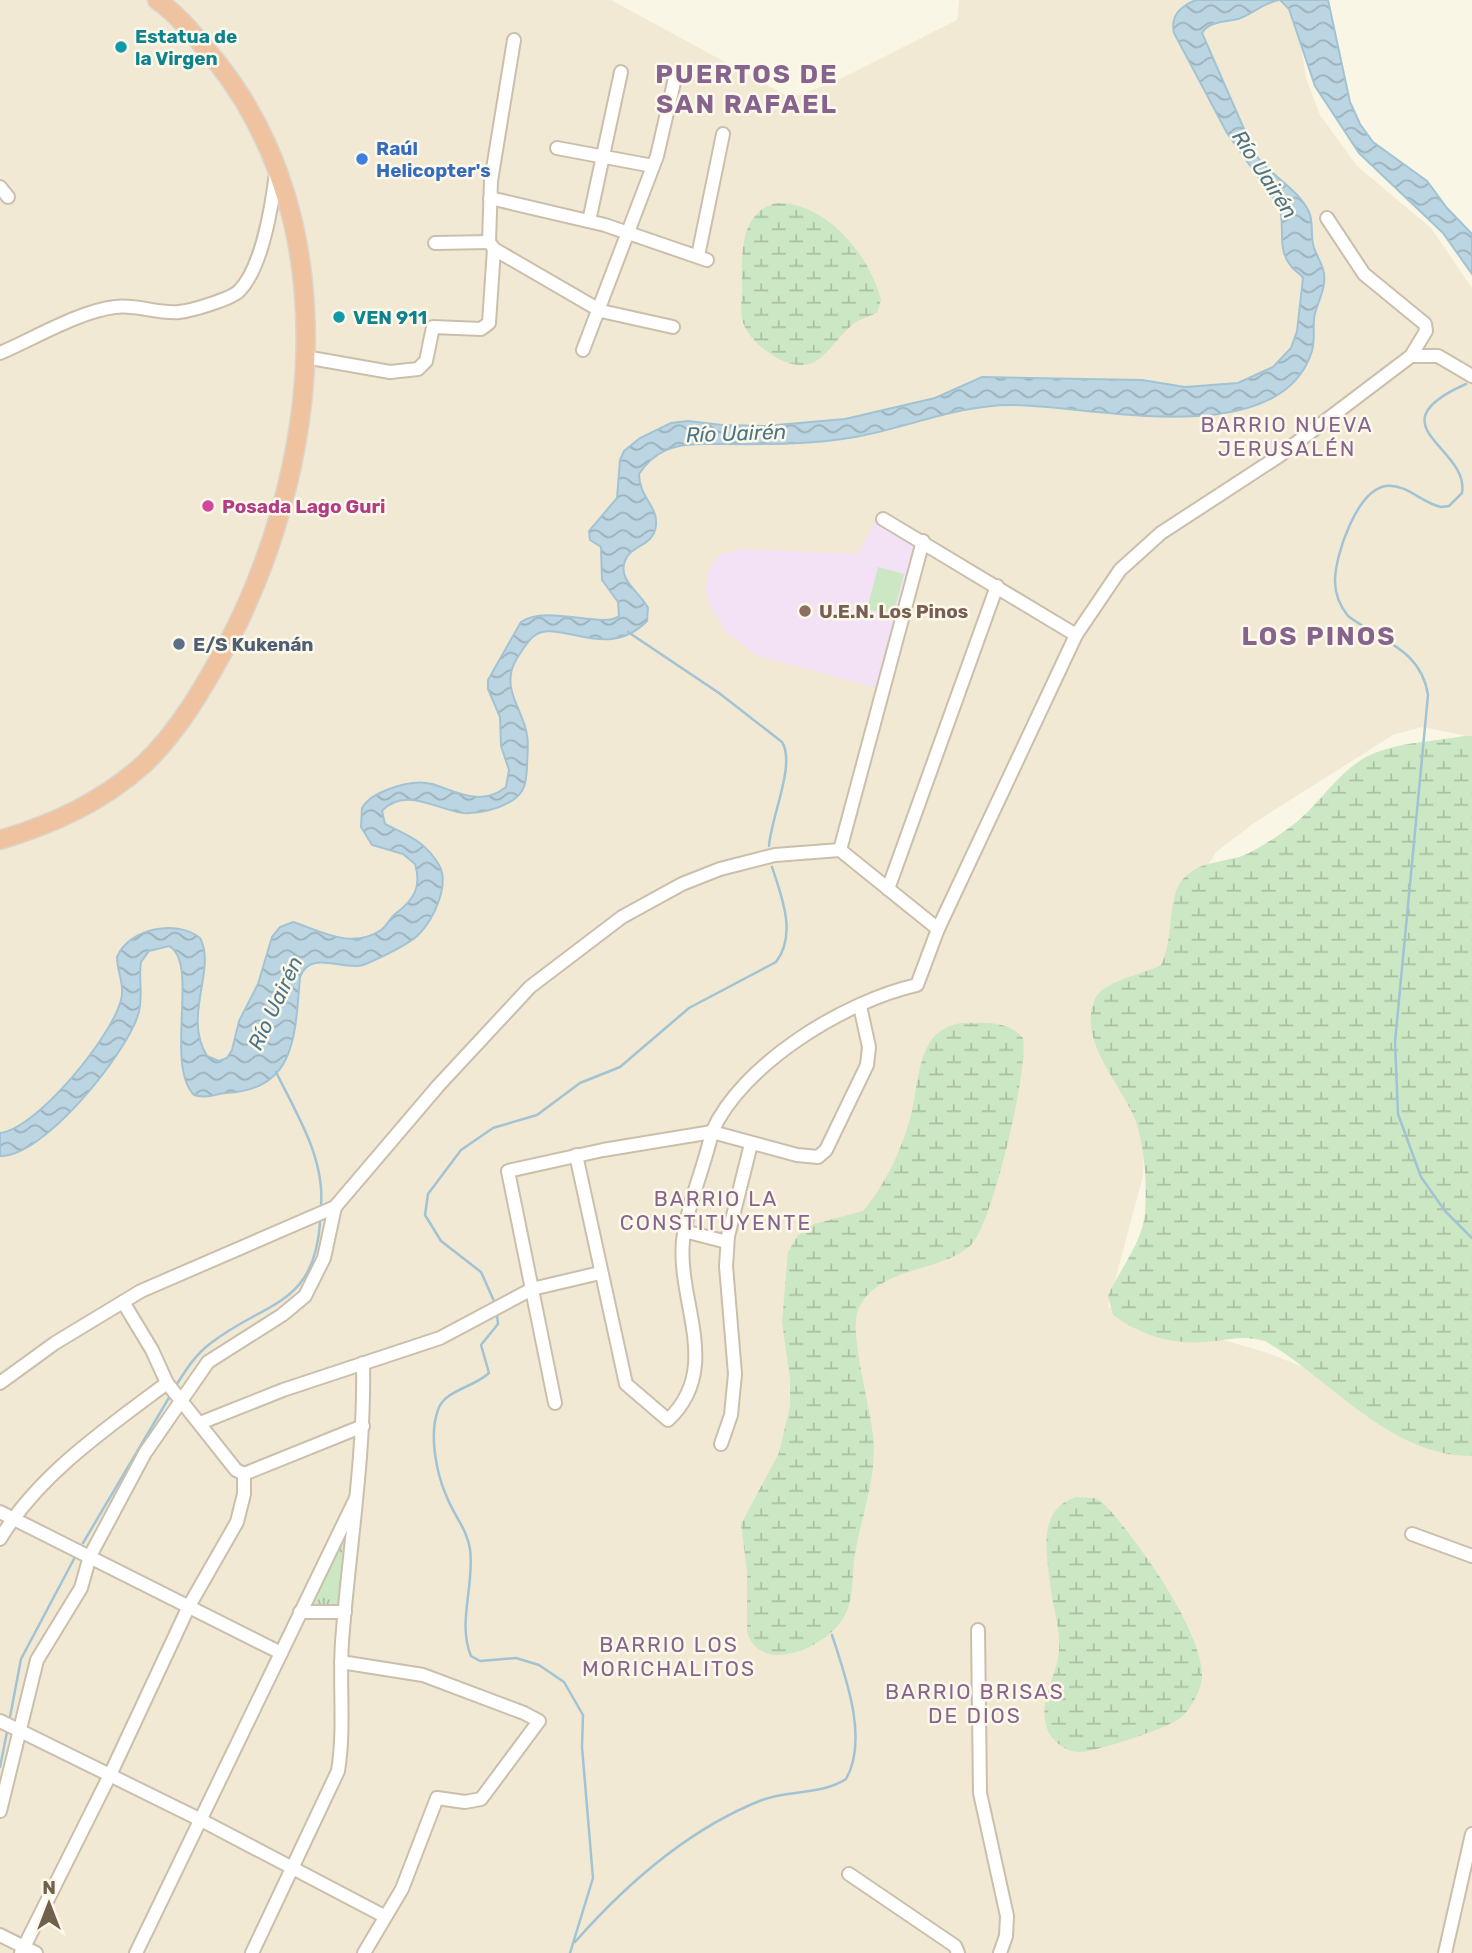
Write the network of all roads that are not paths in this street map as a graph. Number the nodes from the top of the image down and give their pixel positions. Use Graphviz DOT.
graph roads {
  1 [pos="157,0"];
  2 [pos="514,40"];
  3 [pos="621,72"];
  4 [pos="675,78"];
  5 [pos="723,134"];
  6 [pos="557,148"];
  7 [pos="601,156"];
  8 [pos="653,166"];
  9 [pos="277,167"];
  10 [pos="489,198"];
  11 [pos="1327,218"];
  12 [pos="589,221"];
  13 [pos="628,232"];
  14 [pos="435,243"];
  15 [pos="492,246"];
  16 [pos="598,309"];
  17 [pos="673,327"];
  18 [pos="583,350"];
  19 [pos="0,353"];
  20 [pos="1411,356"];
  21 [pos="305,357"];
  22 [pos="1472,376"];
  23 [pos="883,519"];
  24 [pos="923,541"];
  25 [pos="997,586"];
  26 [pos="1076,635"];
  27 [pos="0,840"];
  28 [pos="840,850"];
  29 [pos="888,889"];
  30 [pos="938,929"];
  31 [pos="860,1006"];
  32 [pos="712,1132"];
  33 [pos="751,1144"];
  34 [pos="576,1155"];
  35 [pos="335,1208"];
  36 [pos="684,1231"];
  37 [pos="727,1242"];
  38 [pos="600,1273"];
  39 [pos="532,1289"];
  40 [pos="123,1302"];
  41 [pos="363,1363"];
  42 [pos="0,1383"];
  43 [pos="167,1383"];
  44 [pos="180,1399"];
  45 [pos="555,1403"];
  46 [pos="200,1423"];
  47 [pos="363,1426"];
  48 [pos="721,1444"];
  49 [pos="244,1474"];
  50 [pos="358,1494"];
  51 [pos="0,1512"];
  52 [pos="13,1518"];
  53 [pos="1412,1534"];
  54 [pos="0,1539"];
  55 [pos="90,1556"];
  56 [pos="1472,1556"];
  57 [pos="189,1606"];
  58 [pos="300,1612"];
  59 [pos="345,1612"];
  60 [pos="978,1630"];
  61 [pos="281,1653"];
  62 [pos="341,1662"];
  63 [pos="0,1721"];
  64 [pos="20,1731"];
  65 [pos="110,1775"];
  66 [pos="0,1811"];
  67 [pos="201,1820"];
  68 [pos="1472,1834"];
  69 [pos="291,1866"];
  70 [pos="849,1874"];
  71 [pos="384,1916"];
  72 [pos="0,1934"];
  73 [pos="22,1950"];
  74 [pos="36,1953"];
  75 [pos="136,1953"];
  76 [pos="252,1953"];
  77 [pos="364,1953"];
  78 [pos="958,1953"];
  79 [pos="1000,1953"];
  80 [pos="1445,1953"];
  1 -- 9 [label="highway"];
  2 -- 10 [label="street"];
  3 -- 7 [label="street"];
  4 -- 8 [label="street"];
  5 -- 13 [label="street"];
  6 -- 7 [label="street"];
  7 -- 8 [label="street"];
  7 -- 12 [label="street"];
  8 -- 13 [label="street"];
  9 -- 19 [label="street"];
  9 -- 21 [label="highway"];
  10 -- 12 [label="street"];
  10 -- 15 [label="street"];
  11 -- 20 [label="street"];
  12 -- 13 [label="street"];
  13 -- 16 [label="street"];
  14 -- 15 [label="street"];
  15 -- 16 [label="street"];
  15 -- 21 [label="street"];
  16 -- 17 [label="street"];
  16 -- 18 [label="street"];
  20 -- 22 [label="street"];
  20 -- 26 [label="street"];
  21 -- 27 [label="highway"];
  23 -- 24 [label="street"];
  24 -- 25 [label="street"];
  24 -- 28 [label="street"];
  25 -- 26 [label="street"];
  25 -- 29 [label="street"];
  26 -- 30 [label="street"];
  28 -- 29 [label="street"];
  28 -- 35 [label="street"];
  29 -- 30 [label="street"];
  30 -- 31 [label="street"];
  31 -- 32 [label="street"];
  31 -- 33 [label="street"];
  32 -- 33 [label="street"];
  32 -- 34 [label="street"];
  32 -- 36 [label="street"];
  33 -- 37 [label="street"];
  34 -- 38 [label="street"];
  34 -- 39 [label="street"];
  35 -- 40 [label="street"];
  35 -- 44 [label="street"];
  36 -- 37 [label="street"];
  36 -- 38 [label="street"];
  37 -- 48 [label="street"];
  38 -- 39 [label="street"];
  39 -- 41 [label="street"];
  39 -- 45 [label="street"];
  40 -- 42 [label="street"];
  40 -- 43 [label="street"];
  41 -- 46 [label="street"];
  41 -- 47 [label="street"];
  43 -- 44 [label="street"];
  43 -- 52 [label="street"];
  44 -- 46 [label="street"];
  44 -- 55 [label="street"];
  46 -- 49 [label="street"];
  47 -- 49 [label="street"];
  47 -- 50 [label="street"];
  49 -- 57 [label="street"];
  50 -- 58 [label="street"];
  50 -- 59 [label="street"];
  51 -- 52 [label="street"];
  52 -- 54 [label="street"];
  52 -- 55 [label="street"];
  53 -- 56 [label="street"];
  55 -- 57 [label="street"];
  55 -- 64 [label="street"];
  57 -- 61 [label="street"];
  57 -- 65 [label="street"];
  58 -- 59 [label="street"];
  58 -- 61 [label="street"];
  59 -- 62 [label="street"];
  60 -- 79 [label="street"];
  61 -- 67 [label="street"];
  62 -- 69 [label="street"];
  62 -- 71 [label="street"];
  63 -- 64 [label="street"];
  64 -- 65 [label="street"];
  64 -- 66 [label="street"];
  65 -- 67 [label="street"];
  65 -- 73 [label="street"];
  67 -- 69 [label="street"];
  67 -- 75 [label="street"];
  68 -- 80 [label="street"];
  69 -- 71 [label="street"];
  69 -- 76 [label="street"];
  70 -- 78 [label="street"];
  71 -- 77 [label="street"];
  72 -- 73 [label="street"];
  73 -- 74 [label="street"];
}
